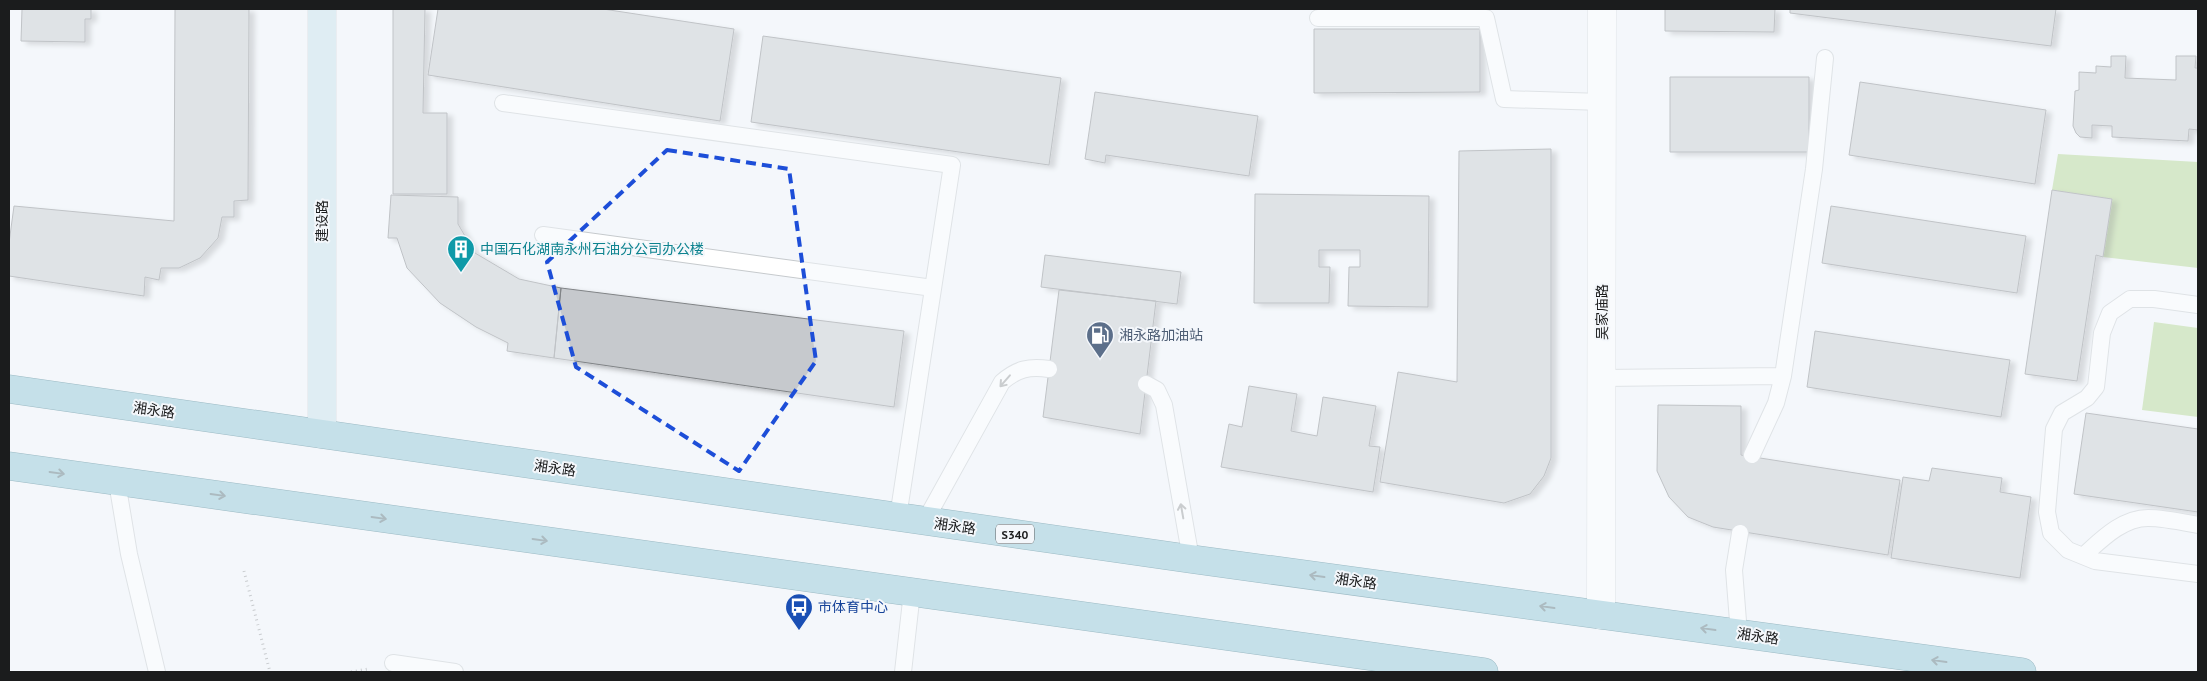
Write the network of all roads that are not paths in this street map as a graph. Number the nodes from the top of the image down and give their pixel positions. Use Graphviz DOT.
graph roads {
  1 [pos="322,9"];
  2 [pos="1602,9"];
  3 [pos="1318,18"];
  4 [pos="1825,58"];
  5 [pos="1602,102"];
  6 [pos="503,103"];
  7 [pos="543,235"];
  8 [pos="933,288"];
  9 [pos="2198,305"];
  10 [pos="1049,369"];
  11 [pos="1783,376"];
  12 [pos="1602,378"];
  13 [pos="1146,384"];
  14 [pos="9,389"];
  15 [pos="322,434"];
  16 [pos="1752,456"];
  17 [pos="9,466"];
  18 [pos="117,482"];
  19 [pos="898,517"];
  20 [pos="925,521"];
  21 [pos="2198,524"];
  22 [pos="1740,533"];
  23 [pos="2082,556"];
  24 [pos="1191,559"];
  25 [pos="2198,574"];
  26 [pos="912,592"];
  27 [pos="1602,615"];
  28 [pos="1739,634"];
  29 [pos="393,663"];
  30 [pos="157,672"];
  31 [pos="455,672"];
  32 [pos="903,672"];
  33 [pos="1484,672"];
  34 [pos="2022,672"];
  1 -- 15 [label="street, 建设路"];
  2 -- 5 [label="street, 吴家庙路"];
  3 -- 5 [label="lane"];
  4 -- 11 [label="lane"];
  5 -- 12 [label="street, 吴家庙路"];
  6 -- 8 [label="lane"];
  7 -- 8 [label="lane"];
  8 -- 19 [label="lane"];
  9 -- 23 [label="lane"];
  10 -- 20 [label="lane, one-way"];
  11 -- 12 [label="lane"];
  11 -- 16 [label="lane"];
  12 -- 27 [label="street, 吴家庙路"];
  24 -- 13 [label="lane, one-way"];
  14 -- 15 [label="main road, 湘永路 / S340"];
  15 -- 19 [label="main road, 湘永路 / S340"];
  17 -- 18 [label="main road, one-way"];
  18 -- 26 [label="main road, one-way"];
  18 -- 30 [label="lane"];
  19 -- 20 [label="main road, 湘永路 / S340"];
  20 -- 24 [label="main road, 湘永路 / S340"];
  21 -- 23 [label="lane"];
  22 -- 28 [label="lane"];
  23 -- 25 [label="lane"];
  27 -- 24 [label="main road, 湘永路 / S340, one-way"];
  26 -- 32 [label="lane"];
  26 -- 33 [label="main road"];
  28 -- 27 [label="main road, 湘永路 / S340, one-way"];
  34 -- 28 [label="main road, 湘永路 / S340, one-way"];
  29 -- 31 [label="lane"];
}
